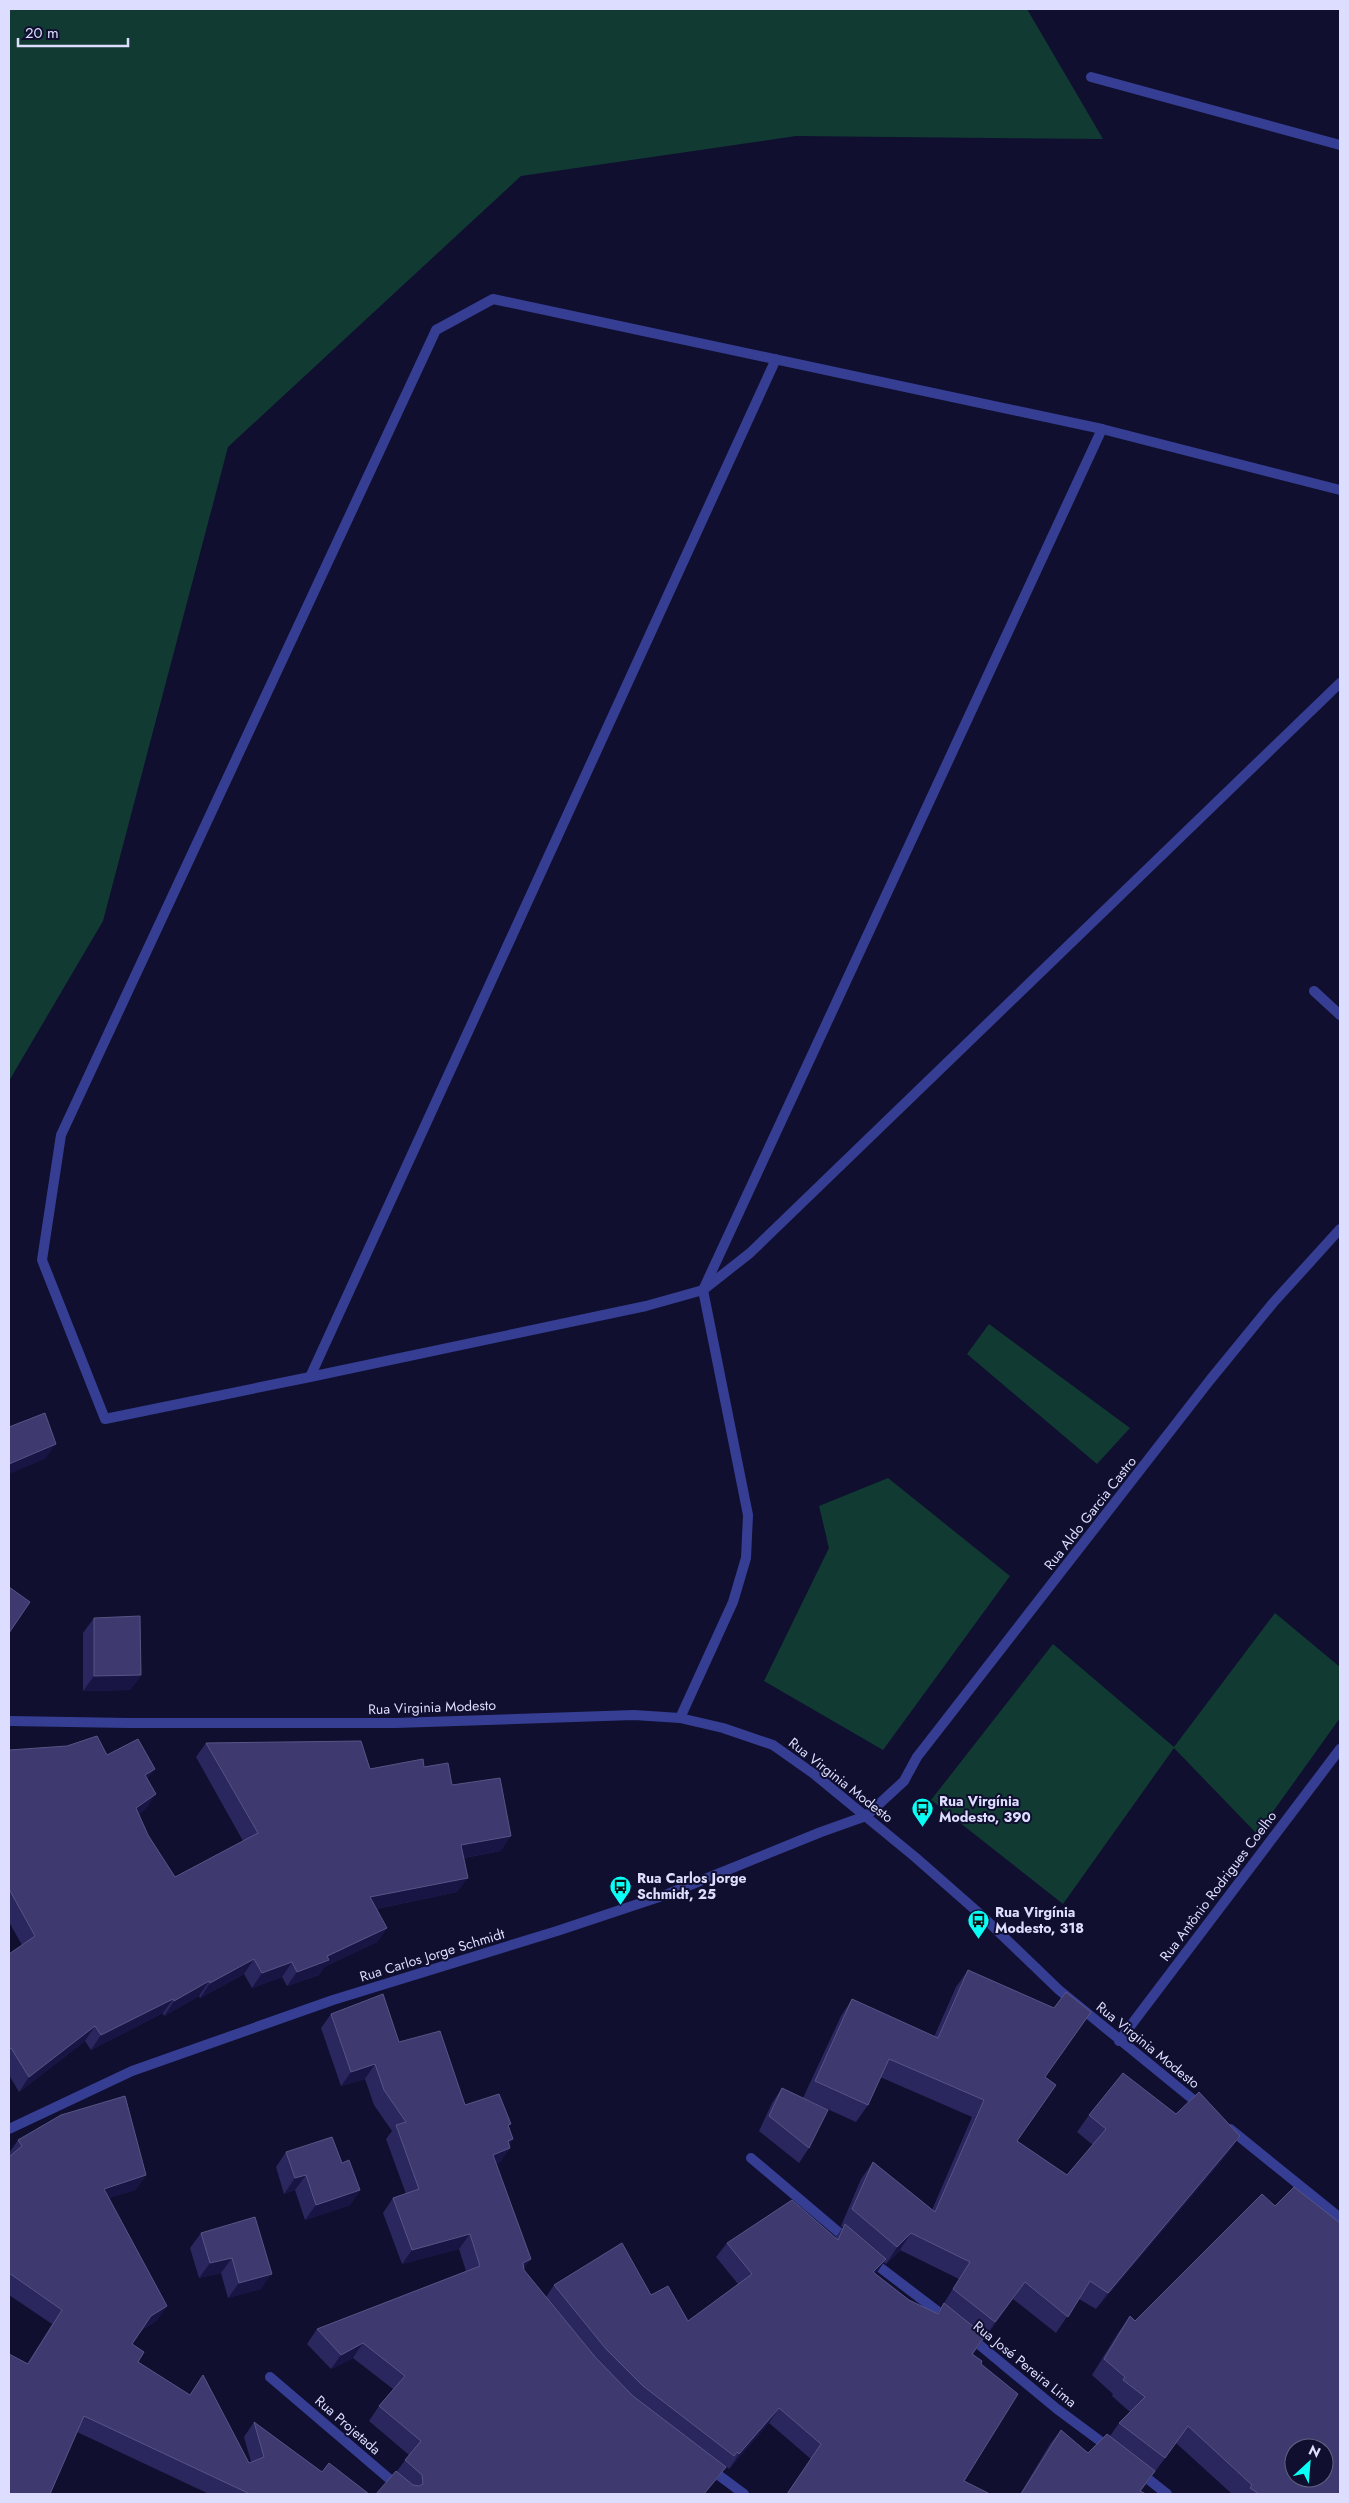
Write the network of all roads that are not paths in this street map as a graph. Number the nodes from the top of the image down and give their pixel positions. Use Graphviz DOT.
graph roads {
  1 [pos="1091,78"];
  2 [pos="1340,146"];
  3 [pos="776,359"];
  4 [pos="1102,429"];
  5 [pos="1340,490"];
  6 [pos="1340,683"];
  7 [pos="1314,991"];
  8 [pos="1340,1015"];
  9 [pos="1340,1229"];
  10 [pos="703,1290"];
  11 [pos="310,1377"];
  12 [pos="680,1718"];
  13 [pos="9,1720"];
  14 [pos="1340,1749"];
  15 [pos="866,1816"];
  16 [pos="1119,2041"];
  17 [pos="1210,2113"];
  18 [pos="1225,2125"];
  19 [pos="9,2129"];
  20 [pos="751,2158"];
  21 [pos="1340,2218"];
  22 [pos="270,2377"];
  23 [pos="1118,2455"];
  24 [pos="704,2464"];
  25 [pos="1132,2466"];
  26 [pos="407,2494"];
  27 [pos="744,2494"];
  28 [pos="1167,2494"];
  1 -- 2 [label="street"];
  3 -- 4 [label="street"];
  3 -- 11 [label="street"];
  3 -- 11 [label="street"];
  4 -- 5 [label="street"];
  4 -- 10 [label="street"];
  6 -- 10 [label="street"];
  7 -- 8 [label="street"];
  9 -- 15 [label="street, Rua Aldo Garcia Castro"];
  10 -- 11 [label="street"];
  10 -- 12 [label="street"];
  12 -- 13 [label="street, Rua Virginia Modesto"];
  12 -- 15 [label="street, Rua Virginia Modesto"];
  14 -- 16 [label="street, Rua Antônio Rodrigues Coelho"];
  15 -- 16 [label="street, Rua Virginia Modesto"];
  15 -- 19 [label="street, Rua Carlos Jorge Schmidt"];
  16 -- 17 [label="street, Rua Virginia Modesto"];
  18 -- 21 [label="street"];
  20 -- 23 [label="street, Rua José Pereira Lima"];
  22 -- 26 [label="street, Rua Projetada"];
  24 -- 27 [label="street"];
  25 -- 28 [label="street"];
}
